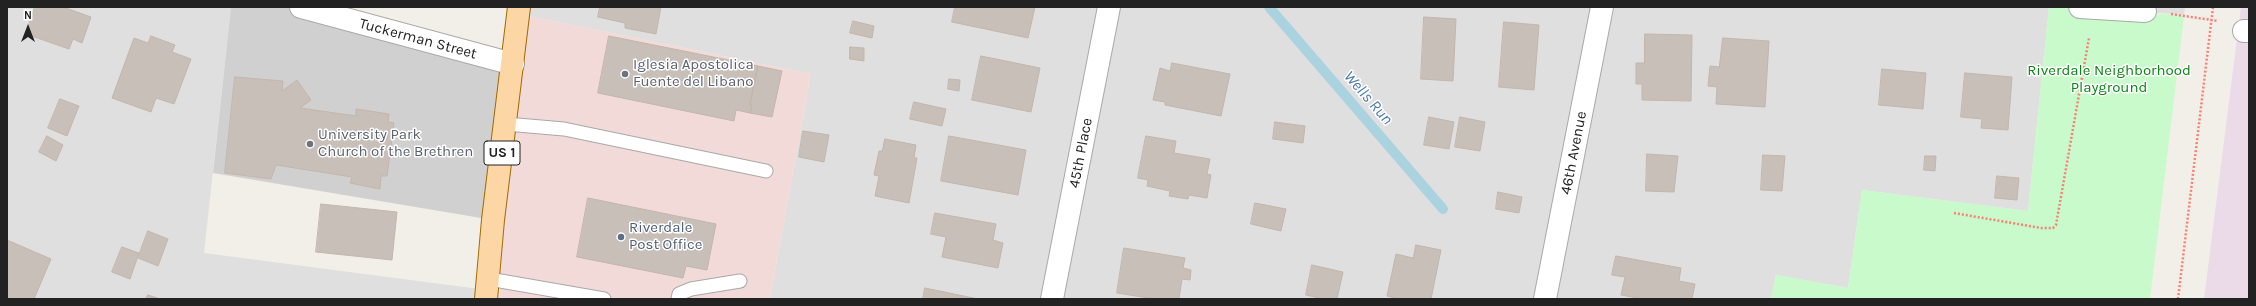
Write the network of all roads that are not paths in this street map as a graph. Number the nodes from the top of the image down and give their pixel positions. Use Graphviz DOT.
graph roads {
  1 [pos="300,7"];
  2 [pos="519,7"];
  3 [pos="1109,7"];
  4 [pos="1602,7"];
  5 [pos="2080,7"];
  6 [pos="2145,11"];
  7 [pos="336,12"];
  8 [pos="513,64"];
  9 [pos="506,124"];
  10 [pos="766,171"];
  11 [pos="740,281"];
  12 [pos="487,289"];
  13 [pos="604,299"];
  14 [pos="678,299"];
  15 [pos="1052,299"];
  16 [pos="1545,299"];
  1 -- 7 [label="street, Tuckerman Street"];
  2 -- 8 [label="main road, US 1"];
  3 -- 15 [label="street, 45th Place"];
  4 -- 16 [label="street, 46th Avenue"];
  5 -- 6 [label="street"];
  7 -- 8 [label="street, Tuckerman Street"];
  8 -- 9 [label="main road, US 1"];
  9 -- 10 [label="lane"];
  9 -- 12 [label="main road, US 1"];
  11 -- 14 [label="lane"];
  12 -- 13 [label="lane"];
}
